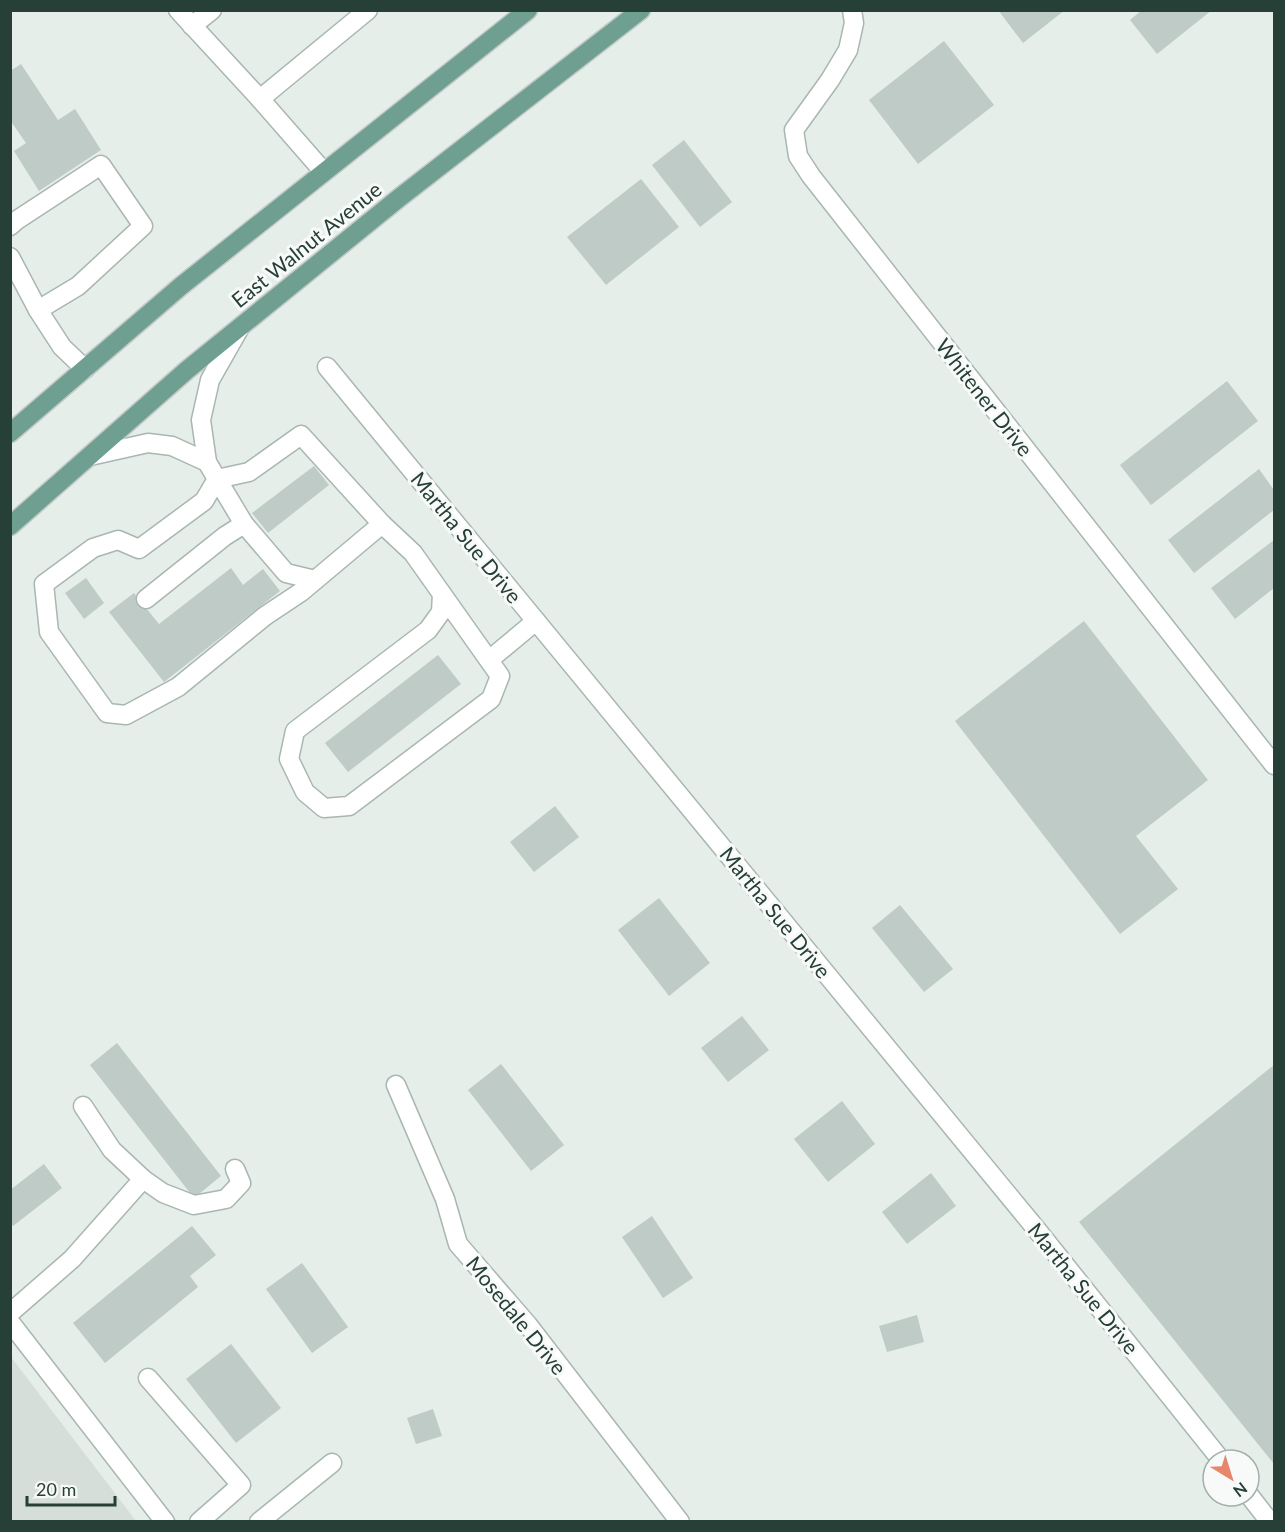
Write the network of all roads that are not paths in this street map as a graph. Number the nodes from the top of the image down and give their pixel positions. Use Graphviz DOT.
graph roads {
  1 [pos="178,10"];
  2 [pos="212,10"];
  3 [pos="368,10"];
  4 [pos="528,10"];
  5 [pos="641,10"];
  6 [pos="852,10"];
  7 [pos="192,26"];
  8 [pos="260,99"];
  9 [pos="323,171"];
  10 [pos="13,219"];
  11 [pos="10,257"];
  12 [pos="38,310"];
  13 [pos="241,326"];
  14 [pos="327,367"];
  15 [pos="85,369"];
  16 [pos="10,433"];
  17 [pos="90,456"];
  18 [pos="207,462"];
  19 [pos="217,479"];
  20 [pos="244,524"];
  21 [pos="382,524"];
  22 [pos="10,526"];
  23 [pos="315,580"];
  24 [pos="442,594"];
  25 [pos="146,599"];
  26 [pos="536,621"];
  27 [pos="489,660"];
  28 [pos="1275,765"];
  29 [pos="396,1085"];
  30 [pos="83,1106"];
  31 [pos="235,1169"];
  32 [pos="143,1179"];
  33 [pos="10,1313"];
  34 [pos="10,1322"];
  35 [pos="148,1378"];
  36 [pos="1211,1448"];
  37 [pos="332,1463"];
  38 [pos="1260,1508"];
  39 [pos="165,1521"];
  40 [pos="199,1521"];
  41 [pos="259,1521"];
  42 [pos="681,1521"];
  43 [pos="1270,1521"];
  1 -- 7 [label="street"];
  2 -- 7 [label="street"];
  3 -- 8 [label="street"];
  4 -- 9 [label="main road"];
  5 -- 13 [label="main road, East Walnut Avenue"];
  6 -- 28 [label="street, Whitener Drive"];
  7 -- 8 [label="street"];
  8 -- 9 [label="street"];
  9 -- 15 [label="main road"];
  10 -- 12 [label="street"];
  11 -- 12 [label="street"];
  12 -- 15 [label="street"];
  13 -- 17 [label="main road, East Walnut Avenue"];
  13 -- 18 [label="street"];
  14 -- 26 [label="street, Martha Sue Drive"];
  15 -- 16 [label="main road"];
  17 -- 18 [label="street"];
  17 -- 22 [label="main road, East Walnut Avenue"];
  18 -- 19 [label="street"];
  19 -- 20 [label="street"];
  19 -- 21 [label="street"];
  19 -- 23 [label="street"];
  20 -- 23 [label="street"];
  20 -- 25 [label="street"];
  21 -- 23 [label="street"];
  21 -- 24 [label="street"];
  24 -- 27 [label="street"];
  24 -- 27 [label="street"];
  26 -- 27 [label="street"];
  26 -- 36 [label="street, Martha Sue Drive"];
  29 -- 42 [label="street, Mosedale Drive"];
  30 -- 32 [label="street"];
  31 -- 32 [label="street"];
  32 -- 33 [label="street"];
  34 -- 39 [label="street"];
  35 -- 40 [label="street"];
  37 -- 41 [label="street"];
  38 -- 43 [label="street"];
}
